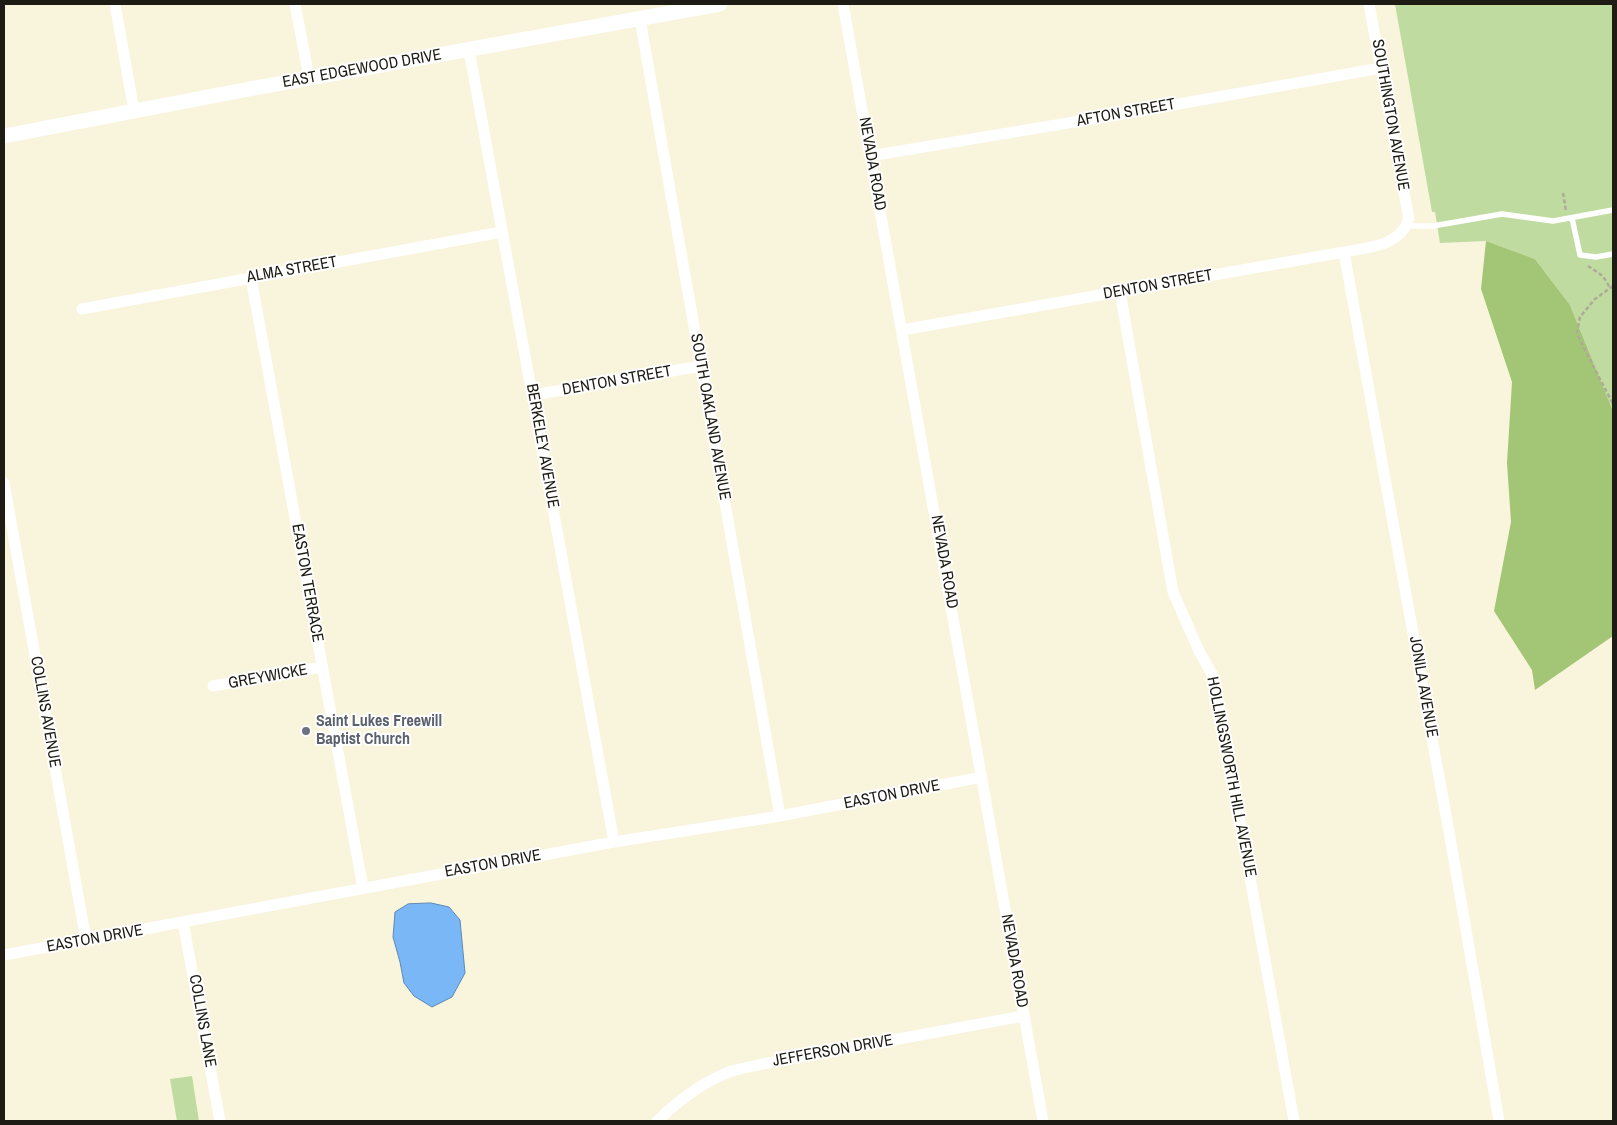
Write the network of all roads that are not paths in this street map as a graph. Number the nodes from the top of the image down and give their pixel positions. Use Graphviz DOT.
graph roads {
  1 [pos="115,4"];
  2 [pos="295,4"];
  3 [pos="720,4"];
  4 [pos="843,4"];
  5 [pos="1369,4"];
  6 [pos="640,19"];
  7 [pos="469,50"];
  8 [pos="1381,68"];
  9 [pos="309,78"];
  10 [pos="134,111"];
  11 [pos="4,136"];
  12 [pos="870,156"];
  13 [pos="1613,210"];
  14 [pos="1572,218"];
  15 [pos="1407,226"];
  16 [pos="502,232"];
  17 [pos="1344,252"];
  18 [pos="1613,254"];
  19 [pos="251,278"];
  20 [pos="1120,292"];
  21 [pos="82,309"];
  22 [pos="902,330"];
  23 [pos="701,366"];
  24 [pos="533,395"];
  25 [pos="4,483"];
  26 [pos="322,667"];
  27 [pos="214,686"];
  28 [pos="982,778"];
  29 [pos="780,816"];
  30 [pos="614,842"];
  31 [pos="363,888"];
  32 [pos="184,922"];
  33 [pos="86,940"];
  34 [pos="4,955"];
  35 [pos="1023,1016"];
  36 [pos="220,1121"];
  37 [pos="657,1121"];
  38 [pos="1043,1121"];
  39 [pos="1294,1121"];
  40 [pos="1499,1121"];
  1 -- 10 [label="street"];
  2 -- 9 [label="street"];
  3 -- 6 [label="street, EAST EDGEWOOD DRIVE"];
  4 -- 12 [label="street, NEVADA ROAD"];
  5 -- 8 [label="street, SOUTHINGTON AVENUE"];
  6 -- 7 [label="street, EAST EDGEWOOD DRIVE"];
  6 -- 23 [label="street, SOUTH OAKLAND AVENUE"];
  7 -- 9 [label="street, EAST EDGEWOOD DRIVE"];
  7 -- 16 [label="street, BERKELEY AVENUE"];
  8 -- 12 [label="street, AFTON STREET"];
  8 -- 15 [label="street, SOUTHINGTON AVENUE"];
  9 -- 10 [label="street, EAST EDGEWOOD DRIVE"];
  10 -- 11 [label="street, EAST EDGEWOOD DRIVE"];
  12 -- 22 [label="street, NEVADA ROAD"];
  13 -- 14 [label="lane"];
  14 -- 15 [label="lane"];
  14 -- 18 [label="lane"];
  15 -- 17 [label="street, DENTON STREET"];
  16 -- 19 [label="street, ALMA STREET"];
  16 -- 24 [label="street, BERKELEY AVENUE"];
  17 -- 20 [label="street, DENTON STREET"];
  17 -- 40 [label="street, JONILA AVENUE"];
  19 -- 21 [label="street, ALMA STREET"];
  19 -- 26 [label="street, EASTON TERRACE"];
  20 -- 22 [label="street, DENTON STREET"];
  20 -- 39 [label="street, HOLLINGSWORTH HILL AVENUE"];
  22 -- 28 [label="street, NEVADA ROAD"];
  23 -- 24 [label="street, DENTON STREET"];
  23 -- 29 [label="street, SOUTH OAKLAND AVENUE"];
  24 -- 30 [label="street, BERKELEY AVENUE"];
  25 -- 33 [label="street, COLLINS AVENUE"];
  26 -- 27 [label="street, GREYWICKE"];
  26 -- 31 [label="street, EASTON TERRACE"];
  28 -- 29 [label="street, EASTON DRIVE"];
  28 -- 35 [label="street, NEVADA ROAD"];
  29 -- 30 [label="street, EASTON DRIVE"];
  30 -- 31 [label="street, EASTON DRIVE"];
  31 -- 32 [label="street, EASTON DRIVE"];
  32 -- 33 [label="street, EASTON DRIVE"];
  32 -- 36 [label="street, COLLINS LANE"];
  33 -- 34 [label="street, EASTON DRIVE"];
  35 -- 37 [label="street, JEFFERSON DRIVE"];
  35 -- 38 [label="street, NEVADA ROAD"];
}
